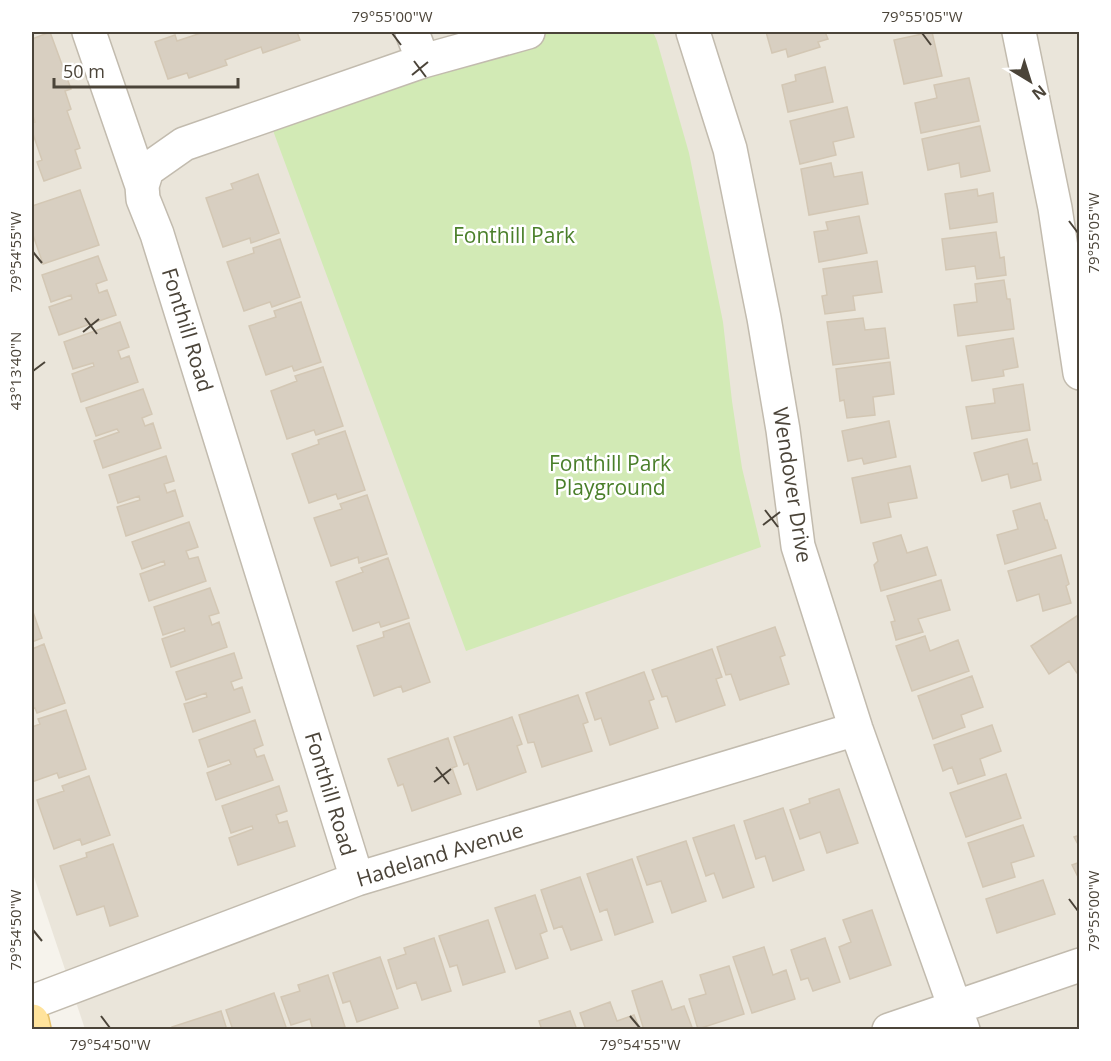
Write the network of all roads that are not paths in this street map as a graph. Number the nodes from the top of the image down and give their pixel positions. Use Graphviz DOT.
graph roads {
  1 [pos="89,32"];
  2 [pos="528,32"];
  3 [pos="693,32"];
  4 [pos="1019,32"];
  5 [pos="417,46"];
  6 [pos="142,186"];
  7 [pos="1080,373"];
  8 [pos="856,729"];
  9 [pos="357,879"];
  10 [pos="1080,965"];
  11 [pos="32,1002"];
  12 [pos="959,1018"];
  13 [pos="32,1021"];
  14 [pos="34,1029"];
  15 [pos="889,1029"];
  1 -- 6 [label="street, Fonthill Road"];
  2 -- 5 [label="street"];
  3 -- 8 [label="street, Wendover Drive"];
  4 -- 7 [label="street"];
  5 -- 6 [label="street"];
  6 -- 9 [label="street, Fonthill Road"];
  8 -- 9 [label="street, Hadeland Avenue"];
  8 -- 12 [label="street, Wendover Drive"];
  9 -- 11 [label="street, Hadeland Avenue"];
  10 -- 12 [label="street"];
  12 -- 15 [label="street"];
  13 -- 14 [label="main road"];
}
